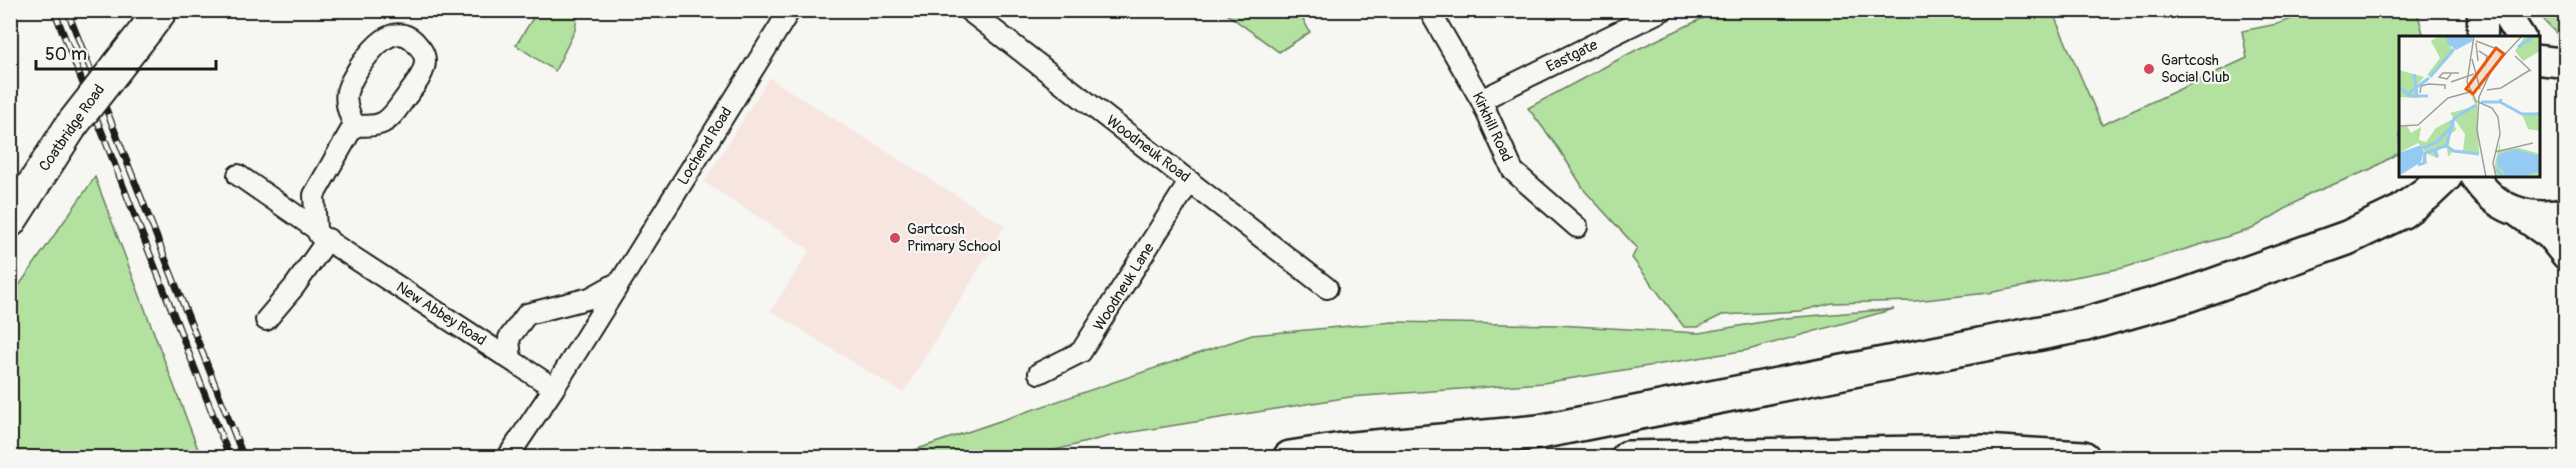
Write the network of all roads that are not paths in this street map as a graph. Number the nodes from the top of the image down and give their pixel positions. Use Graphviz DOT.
graph roads {
  1 [pos="790,10"];
  2 [pos="968,10"];
  3 [pos="1429,10"];
  4 [pos="1662,10"];
  5 [pos="2482,10"];
  6 [pos="2503,10"];
  7 [pos="153,20"];
  8 [pos="2482,36"];
  9 [pos="2520,36"];
  10 [pos="1481,100"];
  11 [pos="354,125"];
  12 [pos="238,175"];
  13 [pos="2444,177"];
  14 [pos="2475,177"];
  15 [pos="1190,181"];
  16 [pos="2519,213"];
  17 [pos="2565,213"];
  18 [pos="10,221"];
  19 [pos="1577,227"];
  20 [pos="322,234"];
  21 [pos="2565,255"];
  22 [pos="620,282"];
  23 [pos="1327,288"];
  24 [pos="266,320"];
  25 [pos="512,360"];
  26 [pos="1039,373"];
  27 [pos="554,388"];
  28 [pos="507,458"];
  29 [pos="1290,458"];
  30 [pos="1628,458"];
  31 [pos="2083,458"];
  1 -- 22 [label="street, Lochend Road"];
  2 -- 15 [label="street, Woodneuk Road"];
  3 -- 10 [label="street, Kirkhill Road"];
  4 -- 10 [label="street, Eastgate"];
  5 -- 8 [label="street"];
  6 -- 9 [label="street"];
  7 -- 18 [label="main road, Coatbridge Road, bridge"];
  10 -- 19 [label="street, Kirkhill Road"];
  11 -- 11 [label="street"];
  11 -- 20 [label="street"];
  12 -- 20 [label="street, New Abbey Road"];
  13 -- 29 [label="highway"];
  14 -- 16 [label="street"];
  15 -- 23 [label="street, Woodneuk Road"];
  15 -- 26 [label="street, Woodneuk Lane"];
  16 -- 17 [label="street"];
  16 -- 21 [label="street"];
  20 -- 24 [label="street"];
  20 -- 25 [label="street, New Abbey Road"];
  22 -- 25 [label="street, Lochend Road"];
  22 -- 27 [label="street, Lochend Road"];
  25 -- 27 [label="street, New Abbey Road"];
  27 -- 28 [label="street, Lochend Road"];
  30 -- 31 [label="highway"];
}
